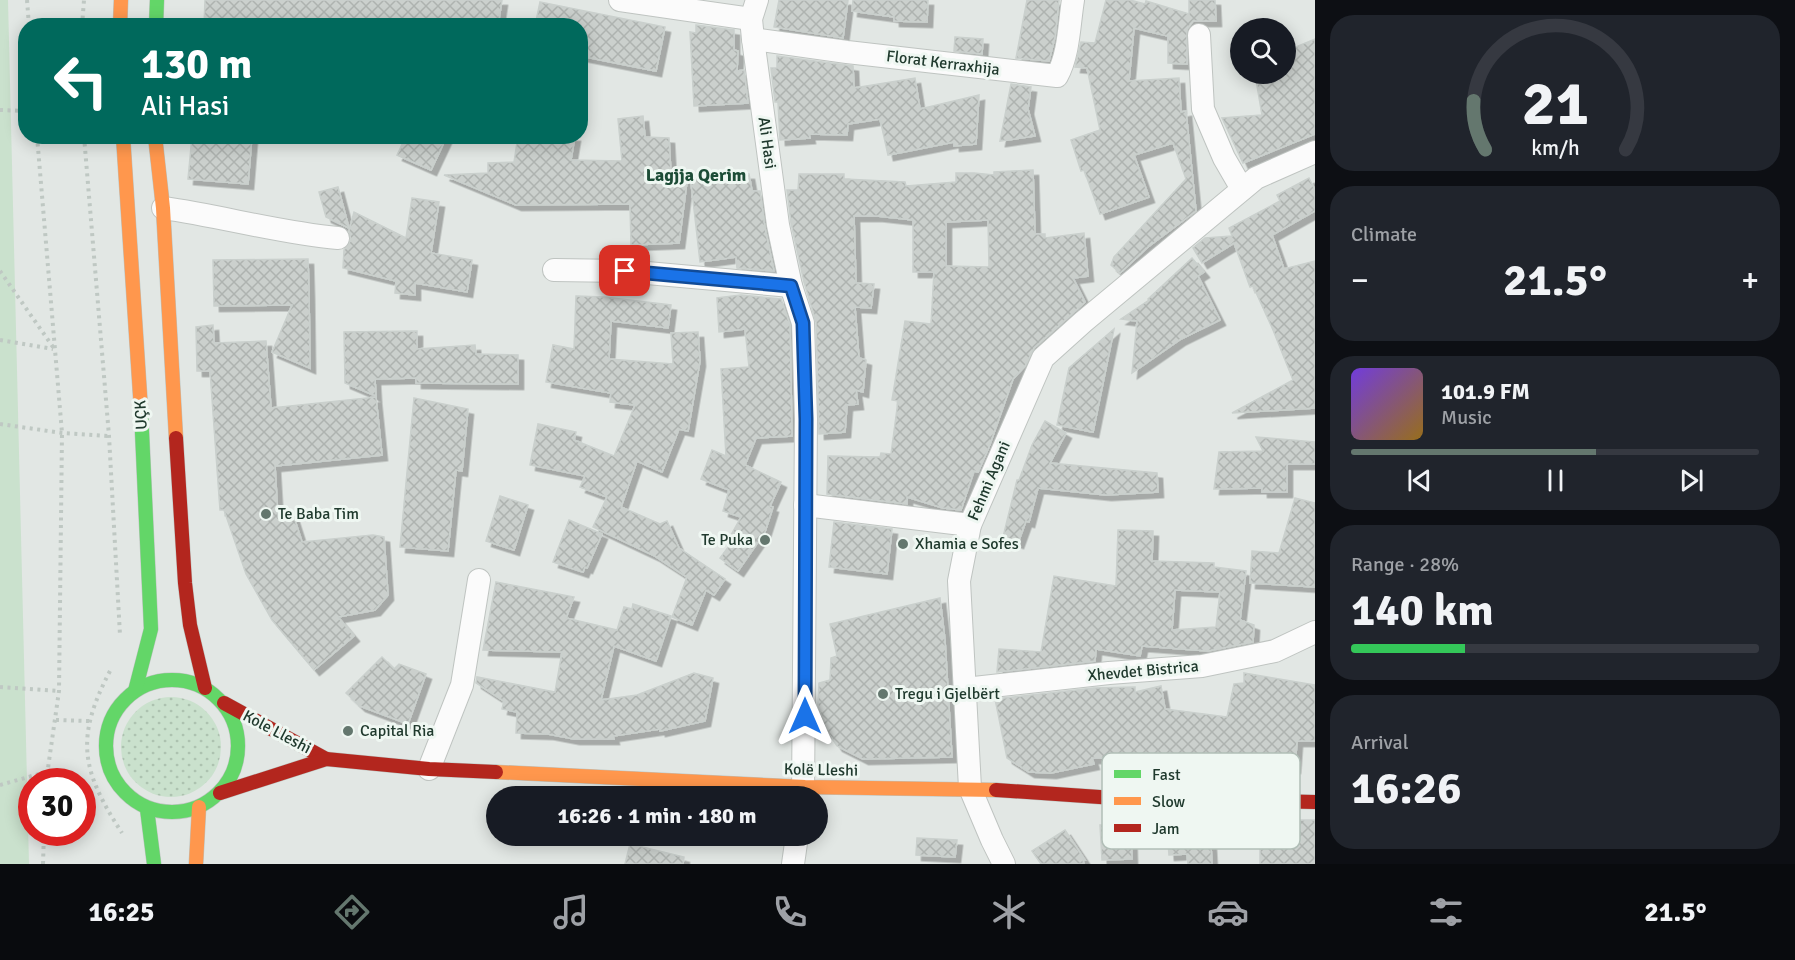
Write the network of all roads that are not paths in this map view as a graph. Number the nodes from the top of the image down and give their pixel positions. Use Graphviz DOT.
graph roads {
  1 [pos="121,0"];
  2 [pos="157,0"];
  3 [pos="620,0"];
  4 [pos="1073,0"];
  5 [pos="120,18"];
  6 [pos="156,18"];
  7 [pos="753,19"];
  8 [pos="1199,34"];
  9 [pos="124,144"];
  10 [pos="156,144"];
  11 [pos="1314,156"];
  12 [pos="1242,189"];
  13 [pos="163,208"];
  14 [pos="338,237"];
  15 [pos="554,270"];
  16 [pos="791,286"];
  17 [pos="805,506"];
  18 [pos="970,525"];
  19 [pos="479,580"];
  20 [pos="1315,632"];
  21 [pos="205,688"];
  22 [pos="965,689"];
  23 [pos="135,692"];
  24 [pos="224,704"];
  25 [pos="326,759"];
  26 [pos="429,769"];
  27 [pos="706,786"];
  28 [pos="804,786"];
  29 [pos="970,788"];
  30 [pos="828,791"];
  31 [pos="220,793"];
  32 [pos="1102,797"];
  33 [pos="1300,802"];
  34 [pos="1315,802"];
  35 [pos="200,807"];
  36 [pos="147,810"];
  37 [pos="796,846"];
  38 [pos="154,864"];
  39 [pos="196,864"];
  40 [pos="793,864"];
  41 [pos="1004,864"];
  1 -- 5 [label="street"];
  2 -- 6 [label="street"];
  3 -- 7 [label="street"];
  4 -- 7 [label="street, Florat Kerraxhija"];
  7 -- 16 [label="street, Ali Hasi"];
  8 -- 12 [label="street"];
  9 -- 23 [label="street, UÇK"];
  10 -- 13 [label="street"];
  11 -- 12 [label="street, Fehmi Agani"];
  12 -- 18 [label="street, Fehmi Agani"];
  13 -- 14 [label="street"];
  13 -- 21 [label="street"];
  15 -- 16 [label="street"];
  16 -- 17 [label="street, Ali Hasi"];
  17 -- 18 [label="street"];
  17 -- 28 [label="street, Ali Hasi"];
  18 -- 22 [label="street, Fehmi Agani"];
  19 -- 26 [label="street"];
  20 -- 22 [label="street, Xhevdet Bistrica"];
  21 -- 23 [label="street, UÇK"];
  21 -- 24 [label="street, UÇK"];
  22 -- 29 [label="street, Fehmi Agani"];
  23 -- 36 [label="street, UÇK"];
  24 -- 25 [label="street, Kole Lleshi"];
  24 -- 31 [label="street, UÇK"];
  25 -- 26 [label="street, Kolë Lleshi"];
  25 -- 31 [label="street, Kole Lleshi"];
  26 -- 27 [label="street, Kolë Lleshi"];
  29 -- 30 [label="street, Kolë Lleshi"];
  29 -- 32 [label="street, Kolë Lleshi"];
  29 -- 41 [label="street, Fehmi Agani"];
  31 -- 35 [label="street, UÇK"];
  33 -- 34 [label="street, Kolë Lleshi"];
  35 -- 36 [label="street, UÇK"];
  35 -- 39 [label="street"];
  36 -- 38 [label="street"];
  37 -- 40 [label="street"];
}
